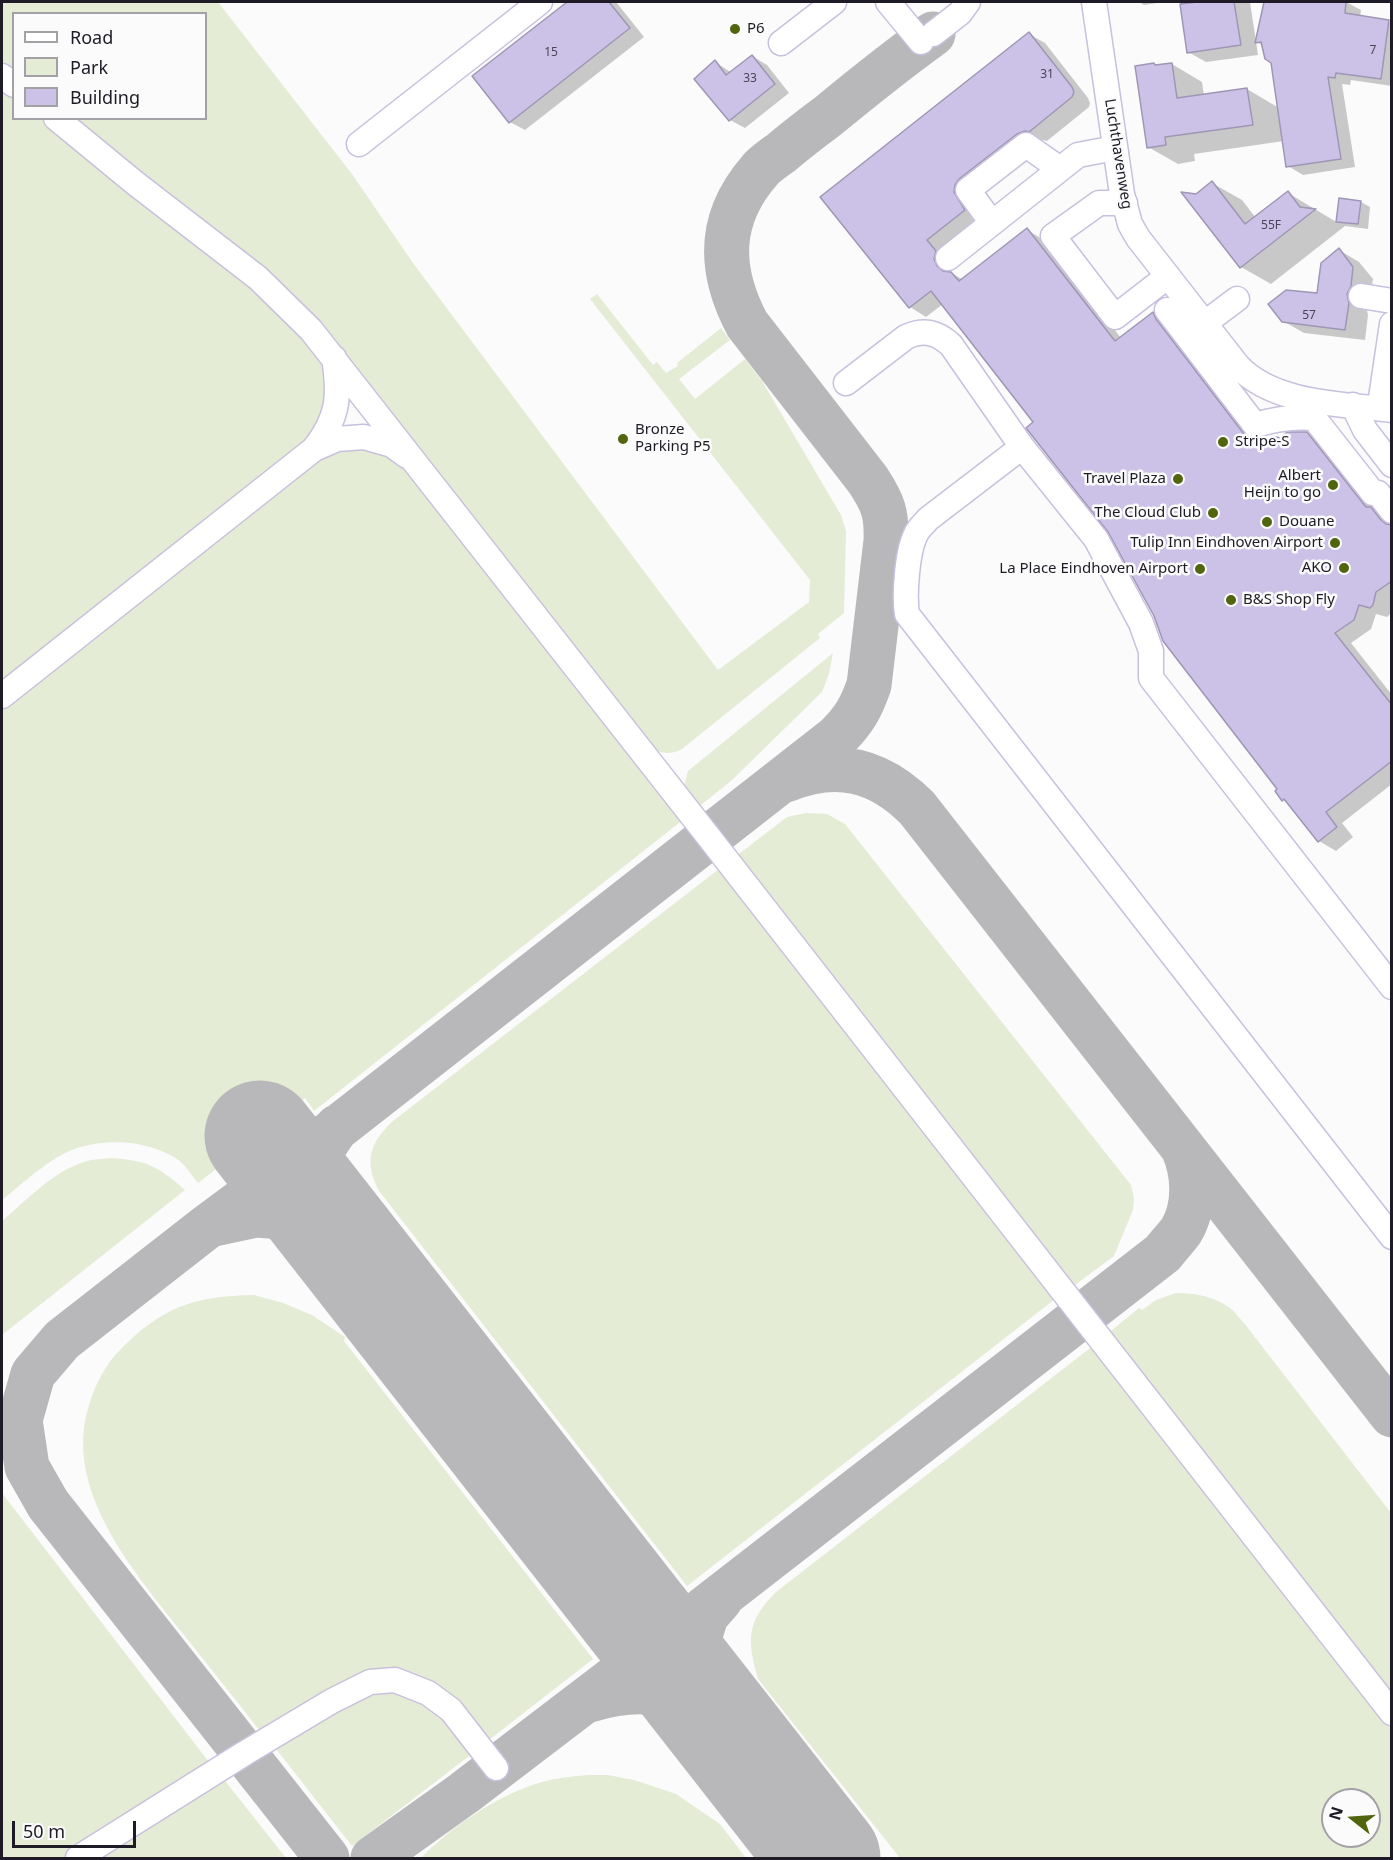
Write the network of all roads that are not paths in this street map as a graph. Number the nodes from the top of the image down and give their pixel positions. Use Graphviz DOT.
graph roads {
  1 [pos="540,2"];
  2 [pos="834,2"];
  3 [pos="888,2"];
  4 [pos="1094,2"];
  5 [pos="960,5"];
  6 [pos="781,43"];
  7 [pos="58,120"];
  8 [pos="359,144"];
  9 [pos="1115,148"];
  10 [pos="1060,169"];
  11 [pos="1125,203"];
  12 [pos="992,223"];
  13 [pos="948,258"];
  14 [pos="1168,276"];
  15 [pos="1361,296"];
  16 [pos="1237,298"];
  17 [pos="1392,301"];
  18 [pos="1167,310"];
  19 [pos="1205,323"];
  20 [pos="1392,324"];
  21 [pos="334,358"];
  22 [pos="846,383"];
  23 [pos="1279,391"];
  24 [pos="1388,403"];
  25 [pos="1353,405"];
  26 [pos="1022,447"];
  27 [pos="1383,447"];
  28 [pos="314,448"];
  29 [pos="415,461"];
  30 [pos="1392,465"];
  31 [pos="1392,481"];
  32 [pos="1392,511"];
  33 [pos="2,696"];
  34 [pos="1392,987"];
  35 [pos="1392,1237"];
  36 [pos="1392,1713"];
  37 [pos="496,1768"];
  38 [pos="78,1858"];
  1 -- 8 [label="street"];
  2 -- 6 [label="street"];
  3 -- 5 [label="street"];
  4 -- 9 [label="street, Luchthavenweg"];
  7 -- 21 [label="street"];
  9 -- 10 [label="street"];
  9 -- 11 [label="street, Luchthavenweg"];
  10 -- 12 [label="street"];
  10 -- 12 [label="street"];
  11 -- 14 [label="street, Luchthavenweg"];
  11 -- 14 [label="street"];
  12 -- 13 [label="street"];
  14 -- 19 [label="street, Luchthavenweg"];
  15 -- 17 [label="street"];
  16 -- 19 [label="street"];
  18 -- 32 [label="street"];
  19 -- 23 [label="street, Luchthavenweg"];
  20 -- 24 [label="street"];
  21 -- 28 [label="street"];
  21 -- 29 [label="street"];
  22 -- 26 [label="street"];
  23 -- 24 [label="street, Luchthavenweg"];
  23 -- 25 [label="street, Luchthavenweg"];
  24 -- 25 [label="street, Luchthavenweg"];
  25 -- 27 [label="street"];
  26 -- 34 [label="street"];
  26 -- 35 [label="street"];
  27 -- 30 [label="street"];
  27 -- 31 [label="street"];
  28 -- 29 [label="street"];
  28 -- 33 [label="street"];
  29 -- 36 [label="street"];
  37 -- 38 [label="street"];
}
